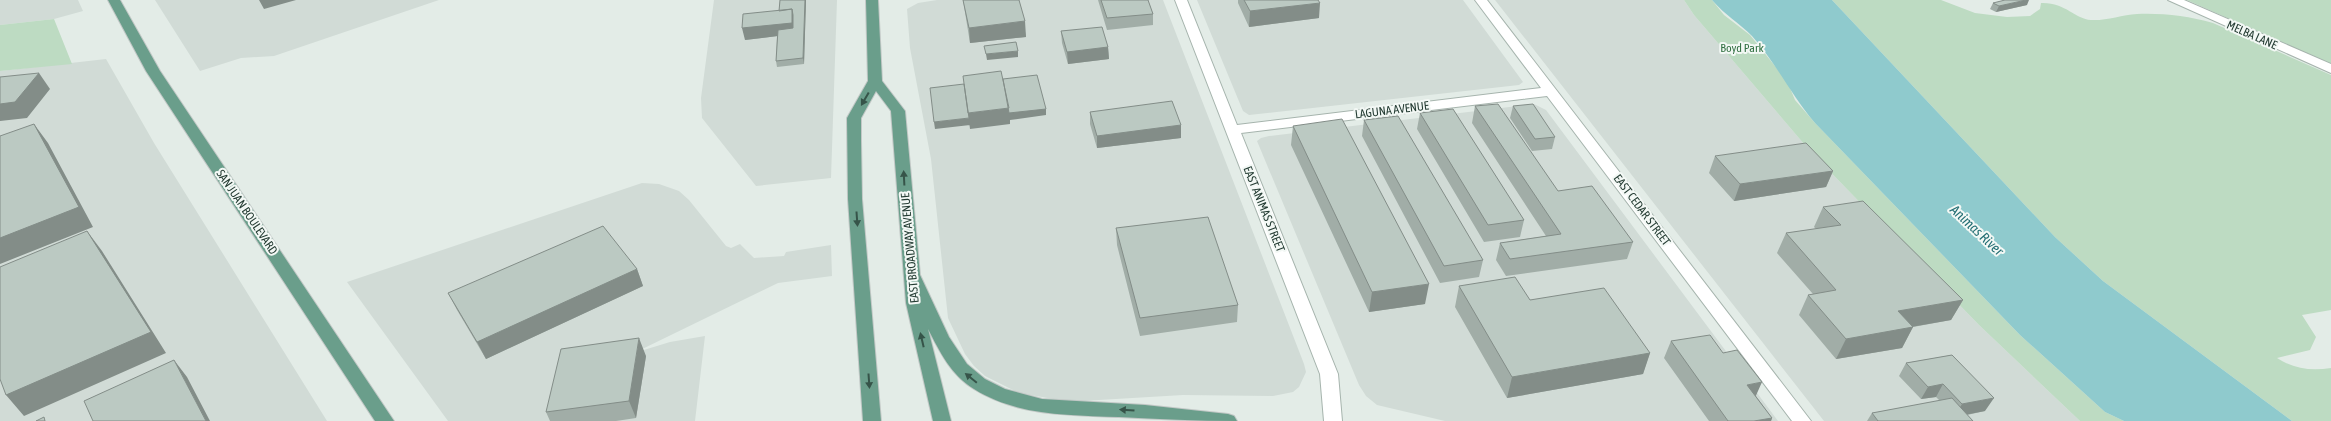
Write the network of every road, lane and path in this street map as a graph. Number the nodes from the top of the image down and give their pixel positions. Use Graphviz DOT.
graph roads {
  1 [pos="114,0"];
  2 [pos="872,0"];
  3 [pos="1181,0"];
  4 [pos="1481,0"];
  5 [pos="2174,0"];
  6 [pos="2331,69"];
  7 [pos="875,81"];
  8 [pos="1551,91"];
  9 [pos="1233,130"];
  10 [pos="910,272"];
  11 [pos="385,421"];
  12 [pos="872,421"];
  13 [pos="942,421"];
  14 [pos="1228,421"];
  15 [pos="1332,421"];
  16 [pos="1802,421"];
  1 -- 11 [label="main road, SAN JUAN BOULEVARD"];
  2 -- 7 [label="main road"];
  3 -- 9 [label="street, EAST ANIMAS STREET"];
  4 -- 8 [label="street, EAST CEDAR STREET"];
  5 -- 6 [label="street, MELBA LANE"];
  10 -- 7 [label="main road, EAST BROADWAY AVENUE, one-way"];
  7 -- 12 [label="main road, one-way"];
  8 -- 9 [label="street, LAGUNA AVENUE"];
  8 -- 16 [label="street, EAST CEDAR STREET"];
  9 -- 15 [label="street, EAST ANIMAS STREET"];
  13 -- 10 [label="main road, EAST BROADWAY AVENUE, one-way"];
  14 -- 10 [label="main road, one-way"];
}
